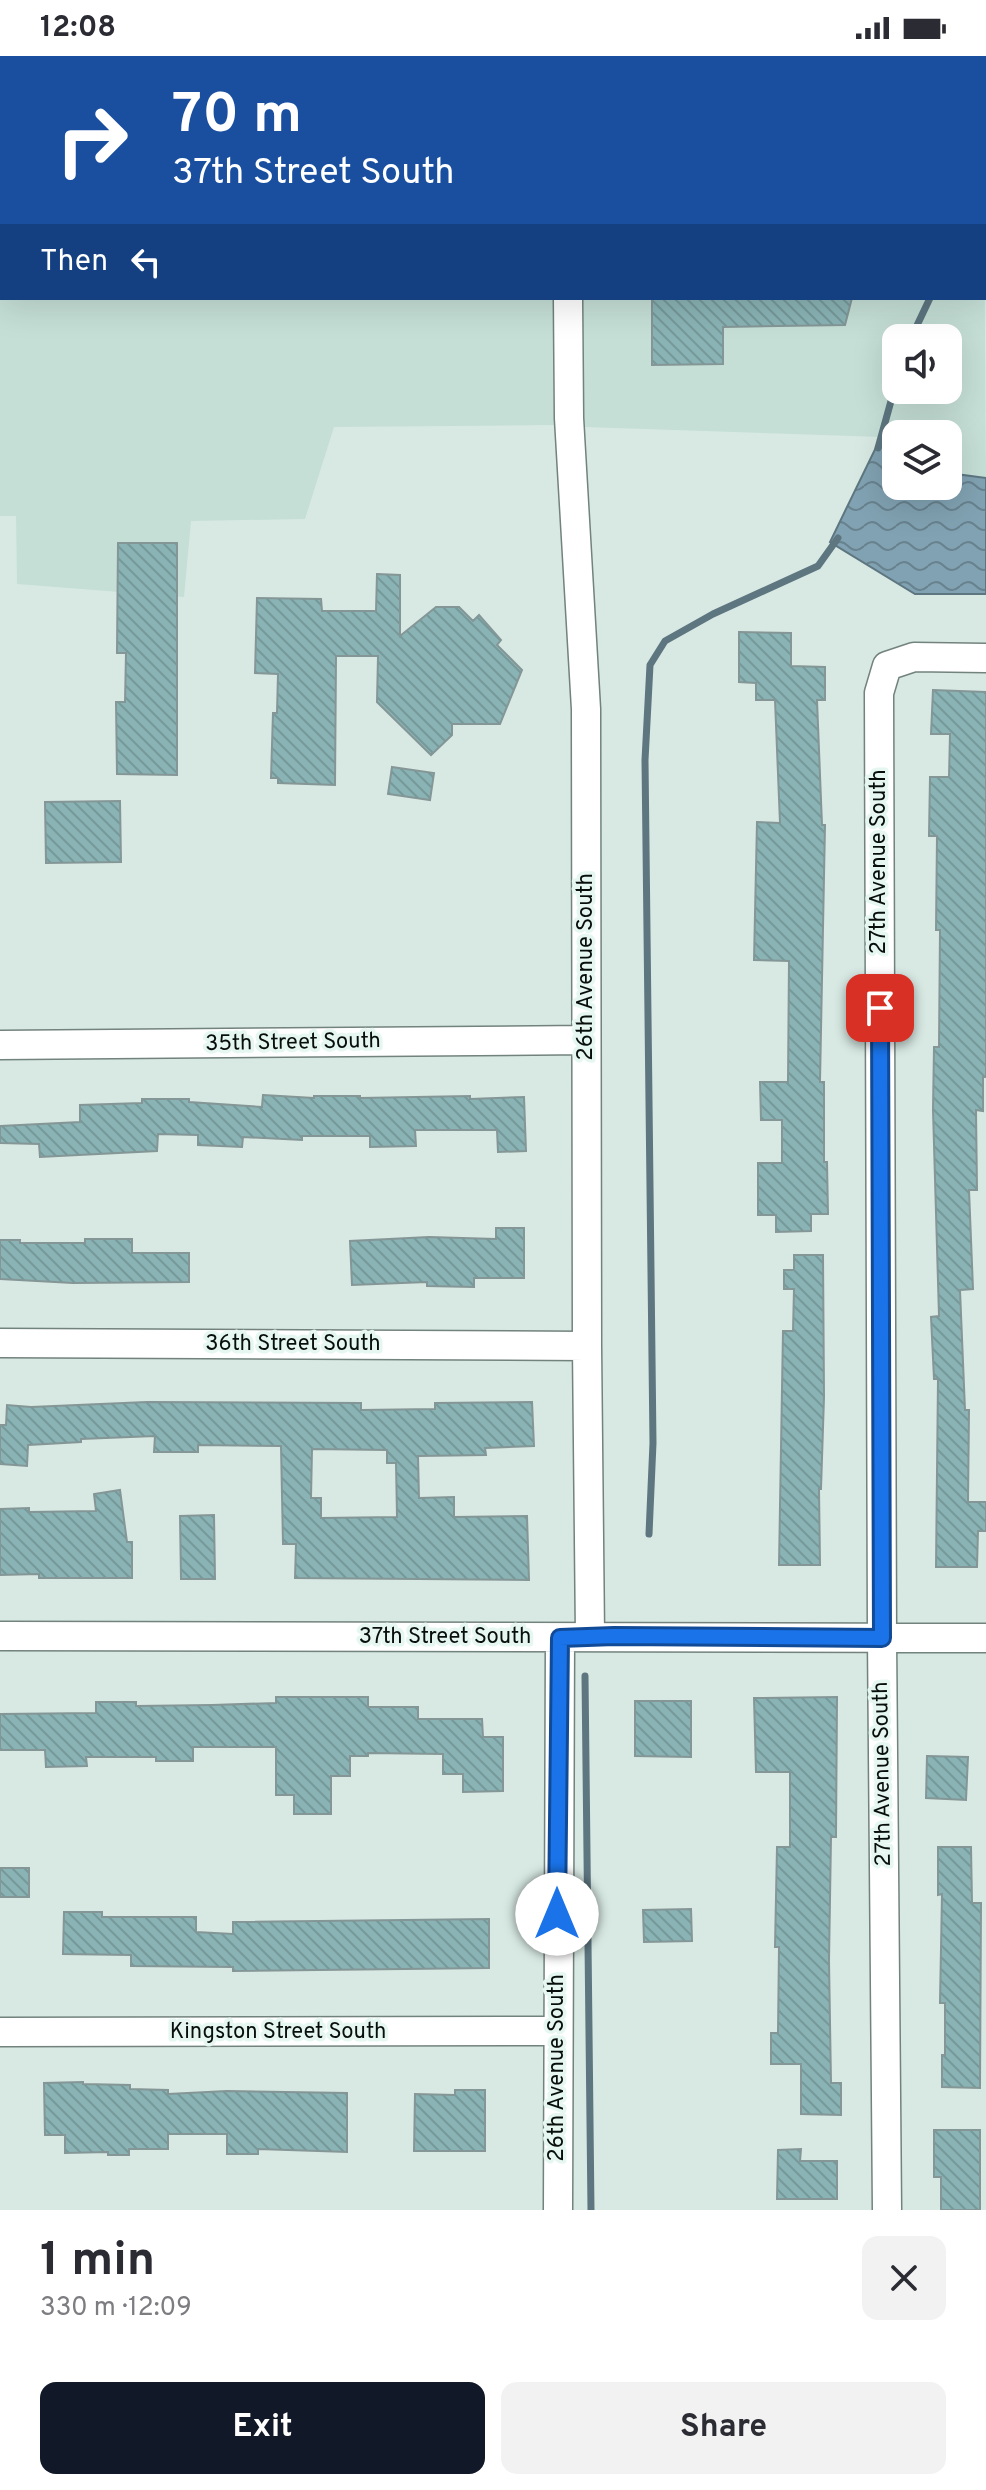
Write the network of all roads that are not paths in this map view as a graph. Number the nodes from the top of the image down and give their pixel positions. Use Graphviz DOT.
graph roads {
  1 [pos="568,300"];
  2 [pos="986,658"];
  3 [pos="586,1040"];
  4 [pos="0,1045"];
  5 [pos="0,1343"];
  6 [pos="587,1346"];
  7 [pos="0,1636"];
  8 [pos="590,1636"];
  9 [pos="560,1638"];
  10 [pos="882,1638"];
  11 [pos="986,1638"];
  12 [pos="556,2031"];
  13 [pos="0,2032"];
  14 [pos="558,2210"];
  15 [pos="887,2210"];
  1 -- 3 [label="street, 26th Avenue South"];
  2 -- 10 [label="street, 27th Avenue South"];
  3 -- 4 [label="street, 35th Street South"];
  3 -- 6 [label="street, 26th Avenue South"];
  5 -- 6 [label="street, 36th Street South"];
  6 -- 8 [label="street, 26th Avenue South"];
  7 -- 9 [label="street, 37th Street South"];
  8 -- 9 [label="street, 37th Street South"];
  8 -- 10 [label="street, 37th Street South"];
  9 -- 12 [label="street, 26th Avenue South"];
  10 -- 11 [label="street, 37th Street South"];
  10 -- 15 [label="street, 27th Avenue South"];
  12 -- 13 [label="street, Kingston Street South"];
  12 -- 14 [label="street, 26th Avenue South"];
}
